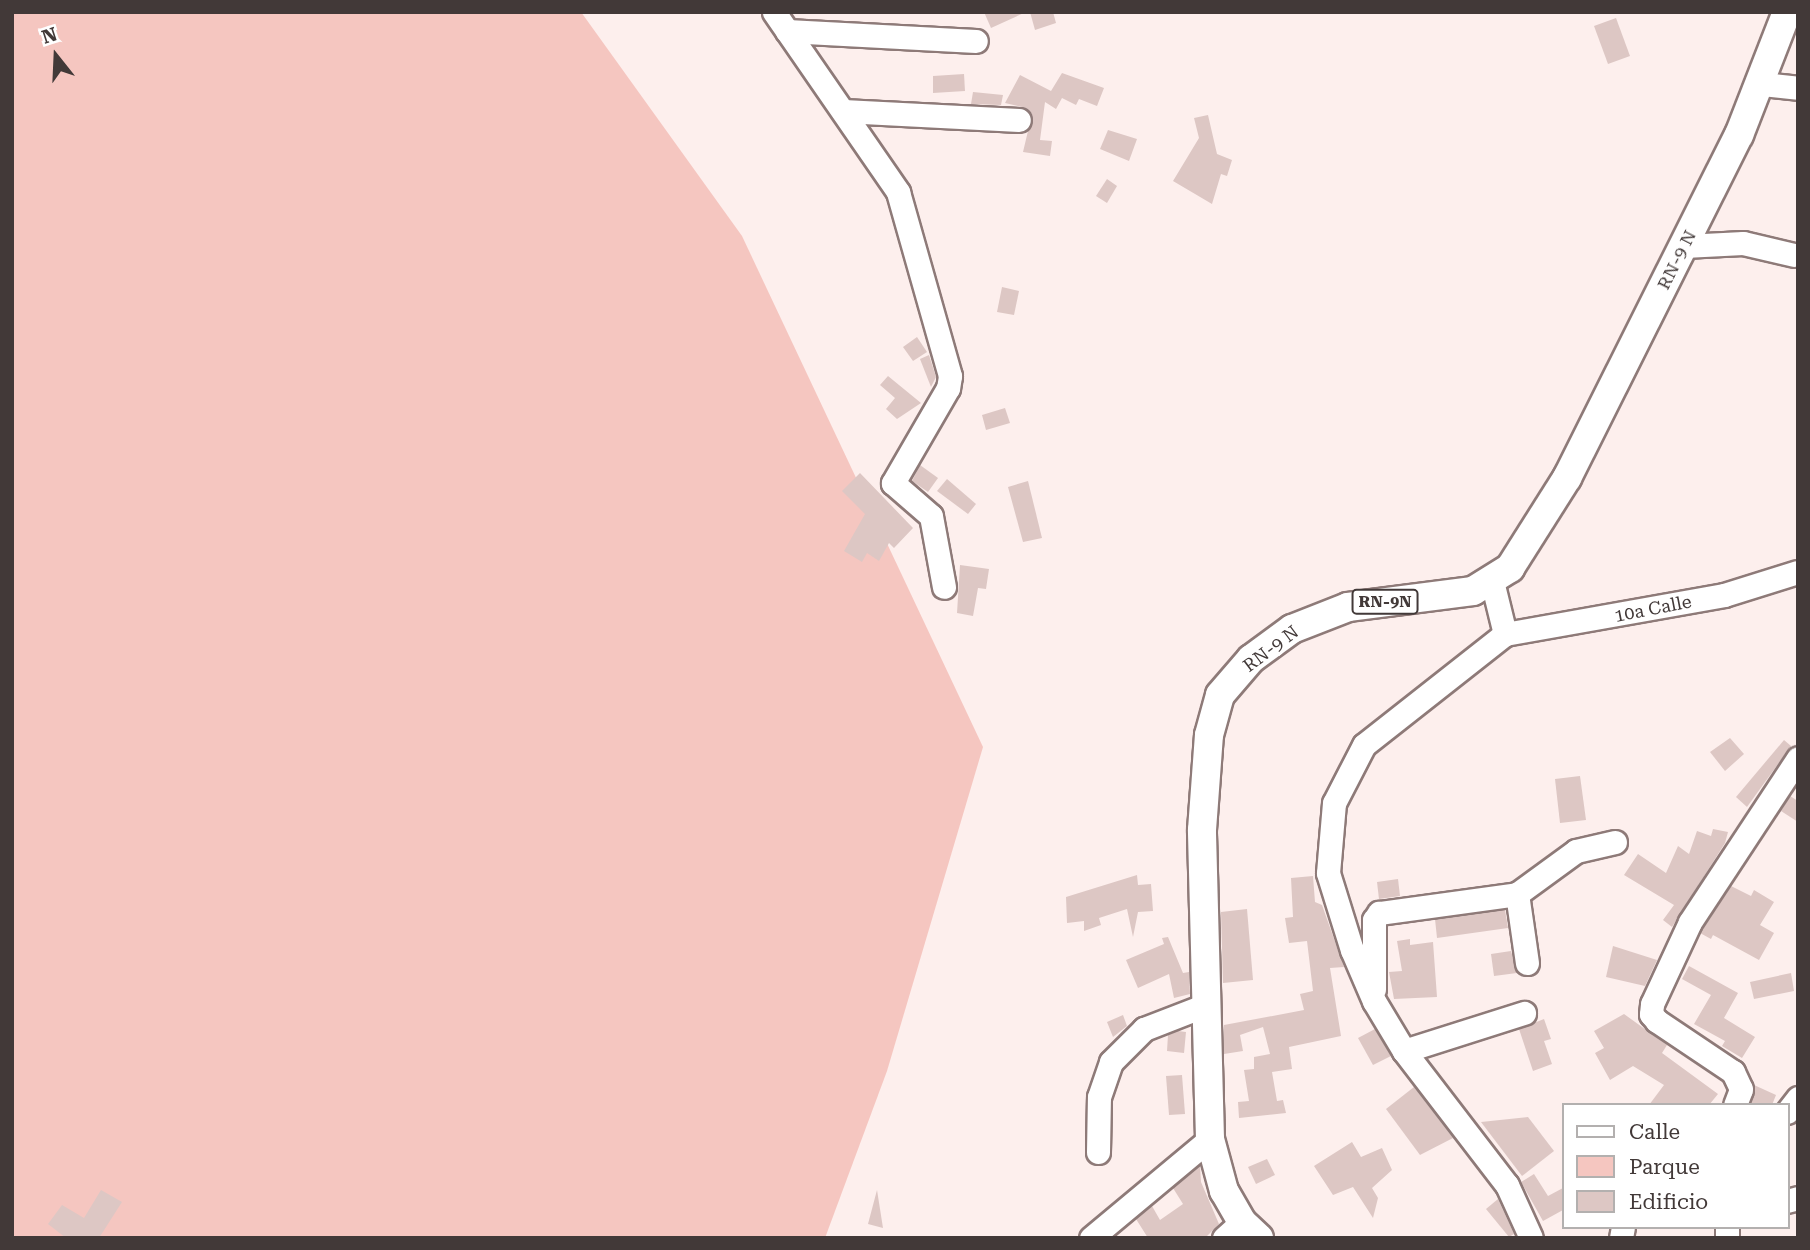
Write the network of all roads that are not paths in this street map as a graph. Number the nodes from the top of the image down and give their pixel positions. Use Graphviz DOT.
graph roads {
  1 [pos="781,22"];
  2 [pos="1789,24"];
  3 [pos="976,41"];
  4 [pos="1762,84"];
  5 [pos="1798,88"];
  6 [pos="843,111"];
  7 [pos="1019,120"];
  8 [pos="1684,246"];
  9 [pos="1794,255"];
  10 [pos="1798,572"];
  11 [pos="1492,581"];
  12 [pos="944,587"];
  13 [pos="1505,635"];
  14 [pos="1798,758"];
  15 [pos="1615,842"];
  16 [pos="1517,894"];
  17 [pos="1527,963"];
  18 [pos="1374,1000"];
  19 [pos="1206,1005"];
  20 [pos="1524,1013"];
  21 [pos="1404,1051"];
  22 [pos="1736,1103"];
  23 [pos="1210,1139"];
  24 [pos="1098,1152"];
  25 [pos="1241,1232"];
  26 [pos="1091,1238"];
  27 [pos="1531,1238"];
  1 -- 3 [label="street"];
  1 -- 6 [label="street"];
  2 -- 4 [label="main road, RN-9 N / RN-9N"];
  4 -- 5 [label="street"];
  4 -- 8 [label="main road, RN-9 N / RN-9N"];
  6 -- 7 [label="street"];
  6 -- 12 [label="street"];
  8 -- 9 [label="street"];
  8 -- 11 [label="main road, RN-9 N / RN-9N"];
  10 -- 13 [label="street, 10a Calle"];
  11 -- 13 [label="street"];
  11 -- 19 [label="main road, RN-9 N / RN-9N"];
  13 -- 18 [label="street"];
  14 -- 22 [label="street"];
  15 -- 16 [label="street"];
  16 -- 17 [label="street"];
  16 -- 18 [label="street"];
  18 -- 21 [label="street"];
  19 -- 23 [label="main road, RN-9 N / RN-9N"];
  19 -- 24 [label="street"];
  20 -- 21 [label="street"];
  21 -- 27 [label="street"];
  23 -- 25 [label="main road, RN-9 N / RN-9N"];
  23 -- 26 [label="street"];
}
